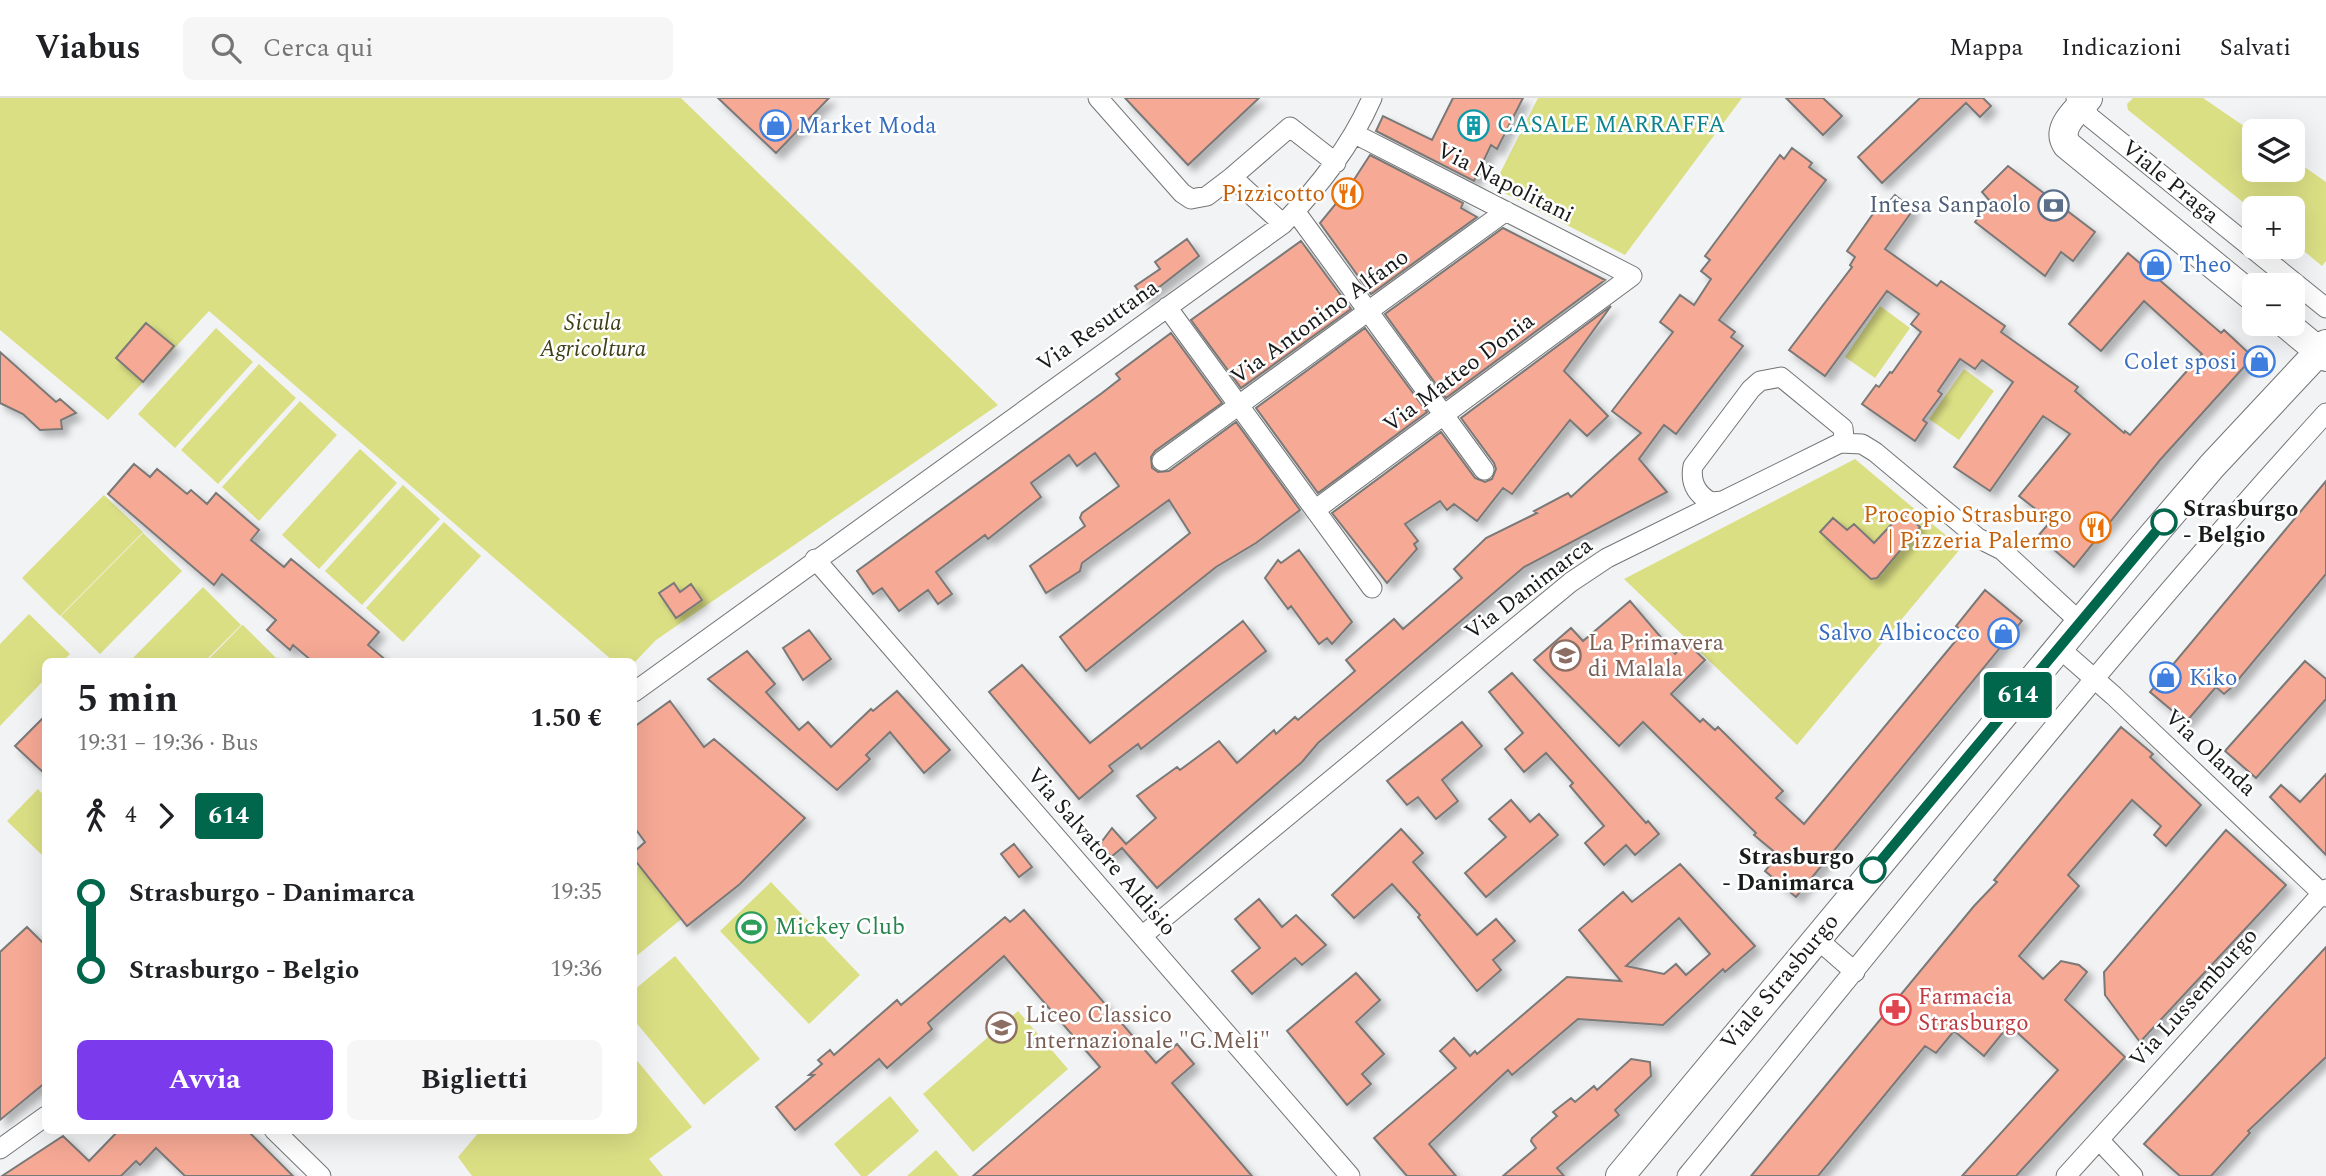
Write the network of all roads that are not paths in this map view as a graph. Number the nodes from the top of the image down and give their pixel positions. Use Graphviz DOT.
graph roads {
  1 [pos="1098,98"];
  2 [pos="1372,98"];
  3 [pos="2083,100"];
  4 [pos="1355,134"];
  5 [pos="1336,163"];
  6 [pos="1232,177"];
  7 [pos="1506,211"];
  8 [pos="1289,218"];
  9 [pos="1632,276"];
  10 [pos="2242,288"];
  11 [pos="1167,307"];
  12 [pos="2326,308"];
  13 [pos="1369,312"];
  14 [pos="2303,336"];
  15 [pos="2324,351"];
  16 [pos="1239,405"];
  17 [pos="2326,413"];
  18 [pos="1444,414"];
  19 [pos="1840,443"];
  20 [pos="1162,461"];
  21 [pos="1484,470"];
  22 [pos="1723,501"];
  23 [pos="1315,510"];
  24 [pos="815,559"];
  25 [pos="1372,588"];
  26 [pos="2080,622"];
  27 [pos="2058,647"];
  28 [pos="2096,680"];
  29 [pos="637,690"];
  30 [pos="2325,893"];
  31 [pos="1142,936"];
  32 [pos="1816,939"];
  33 [pos="1855,972"];
  34 [pos="42,1119"];
  35 [pos="278,1134"];
  36 [pos="2099,1140"];
  37 [pos="0,1149"];
  38 [pos="321,1176"];
  39 [pos="1350,1176"];
  40 [pos="1620,1176"];
  41 [pos="1687,1176"];
  42 [pos="2066,1176"];
  43 [pos="2133,1176"];
  1 -- 6 [label="street"];
  2 -- 4 [label="street, Via Resuttana"];
  3 -- 10 [label="street, Viale Praga"];
  3 -- 12 [label="street, Viale Praga"];
  4 -- 5 [label="street, Via Resuttana"];
  4 -- 7 [label="street, Via Napolitani"];
  5 -- 6 [label="street"];
  5 -- 8 [label="street, Via Resuttana"];
  6 -- 8 [label="street"];
  7 -- 9 [label="street, Via Napolitani"];
  7 -- 13 [label="street, Via Antonino Alfano"];
  8 -- 11 [label="street, Via Resuttana"];
  8 -- 13 [label="street"];
  9 -- 18 [label="street, Via Matteo Donia"];
  11 -- 16 [label="street"];
  11 -- 24 [label="street, Via Resuttana"];
  13 -- 16 [label="street, Via Antonino Alfano"];
  13 -- 18 [label="street"];
  14 -- 15 [label="street"];
  15 -- 26 [label="street, Viale Strasburgo"];
  16 -- 20 [label="street, Via Antonino Alfano"];
  16 -- 23 [label="street"];
  17 -- 28 [label="street"];
  18 -- 21 [label="street"];
  18 -- 23 [label="street, Via Matteo Donia"];
  19 -- 22 [label="street, Via Danimarca"];
  19 -- 22 [label="street"];
  19 -- 26 [label="street"];
  22 -- 31 [label="street, Via Danimarca"];
  23 -- 25 [label="street"];
  24 -- 29 [label="street, Via Resuttana"];
  24 -- 31 [label="street, Via Salvatore Aldisio"];
  26 -- 27 [label="street, Viale Strasburgo"];
  27 -- 28 [label="street, Via Olanda"];
  27 -- 32 [label="street, Viale Strasburgo"];
  28 -- 30 [label="street, Via Olanda"];
  28 -- 33 [label="street"];
  30 -- 36 [label="street, Via Lussemburgo"];
  31 -- 39 [label="street, Via Salvatore Aldisio"];
  32 -- 33 [label="street"];
  32 -- 40 [label="street, Viale Strasburgo"];
  33 -- 41 [label="street"];
  34 -- 37 [label="street"];
  35 -- 38 [label="street"];
  36 -- 42 [label="street, Via Lussemburgo"];
  36 -- 43 [label="street"];
}
